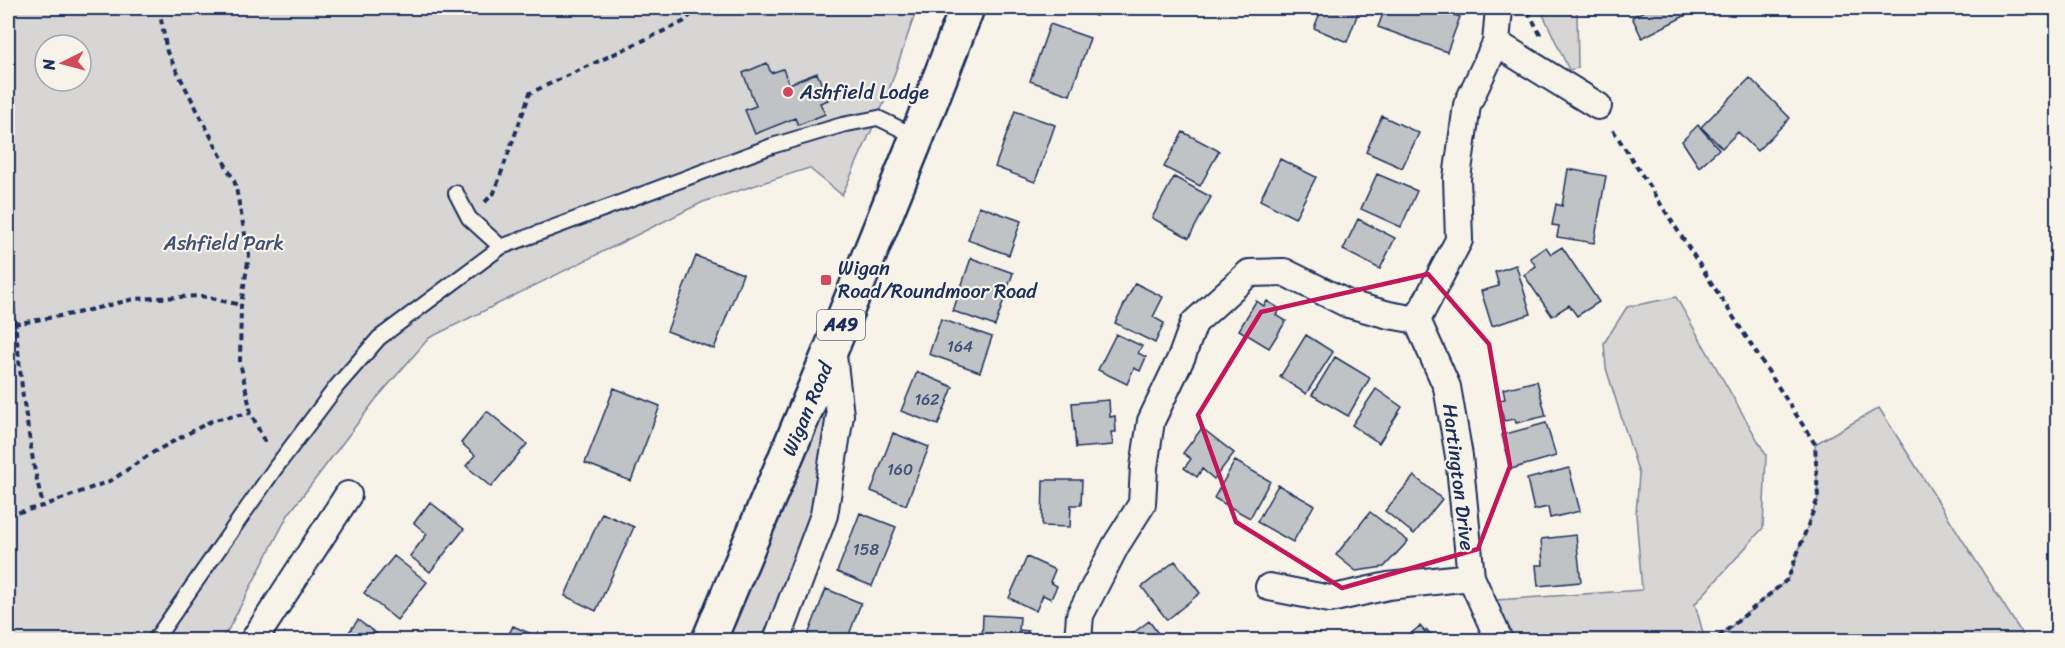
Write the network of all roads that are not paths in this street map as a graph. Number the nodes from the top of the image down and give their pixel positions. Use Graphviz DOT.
graph roads {
  1 [pos="967,8"];
  2 [pos="1499,8"];
  3 [pos="1496,43"];
  4 [pos="1598,106"];
  5 [pos="917,137"];
  6 [pos="456,193"];
  7 [pos="501,247"];
  8 [pos="1417,320"];
  9 [pos="832,347"];
  10 [pos="348,495"];
  11 [pos="1471,577"];
  12 [pos="1269,587"];
  13 [pos="155,640"];
  14 [pos="254,640"];
  15 [pos="709,640"];
  16 [pos="777,640"];
  17 [pos="1078,640"];
  18 [pos="1499,640"];
  1 -- 5 [label="highway, Wigan Road / A49"];
  2 -- 3 [label="street"];
  3 -- 4 [label="street"];
  3 -- 8 [label="street"];
  5 -- 7 [label="lane"];
  5 -- 9 [label="highway, Wigan Road / A49"];
  6 -- 7 [label="lane"];
  7 -- 13 [label="lane"];
  8 -- 11 [label="street, Hartington Drive"];
  8 -- 17 [label="street"];
  9 -- 15 [label="highway, Wigan Road / A49"];
  9 -- 16 [label="street"];
  10 -- 14 [label="street"];
  11 -- 12 [label="street"];
  11 -- 18 [label="street, Hartington Drive"];
}
